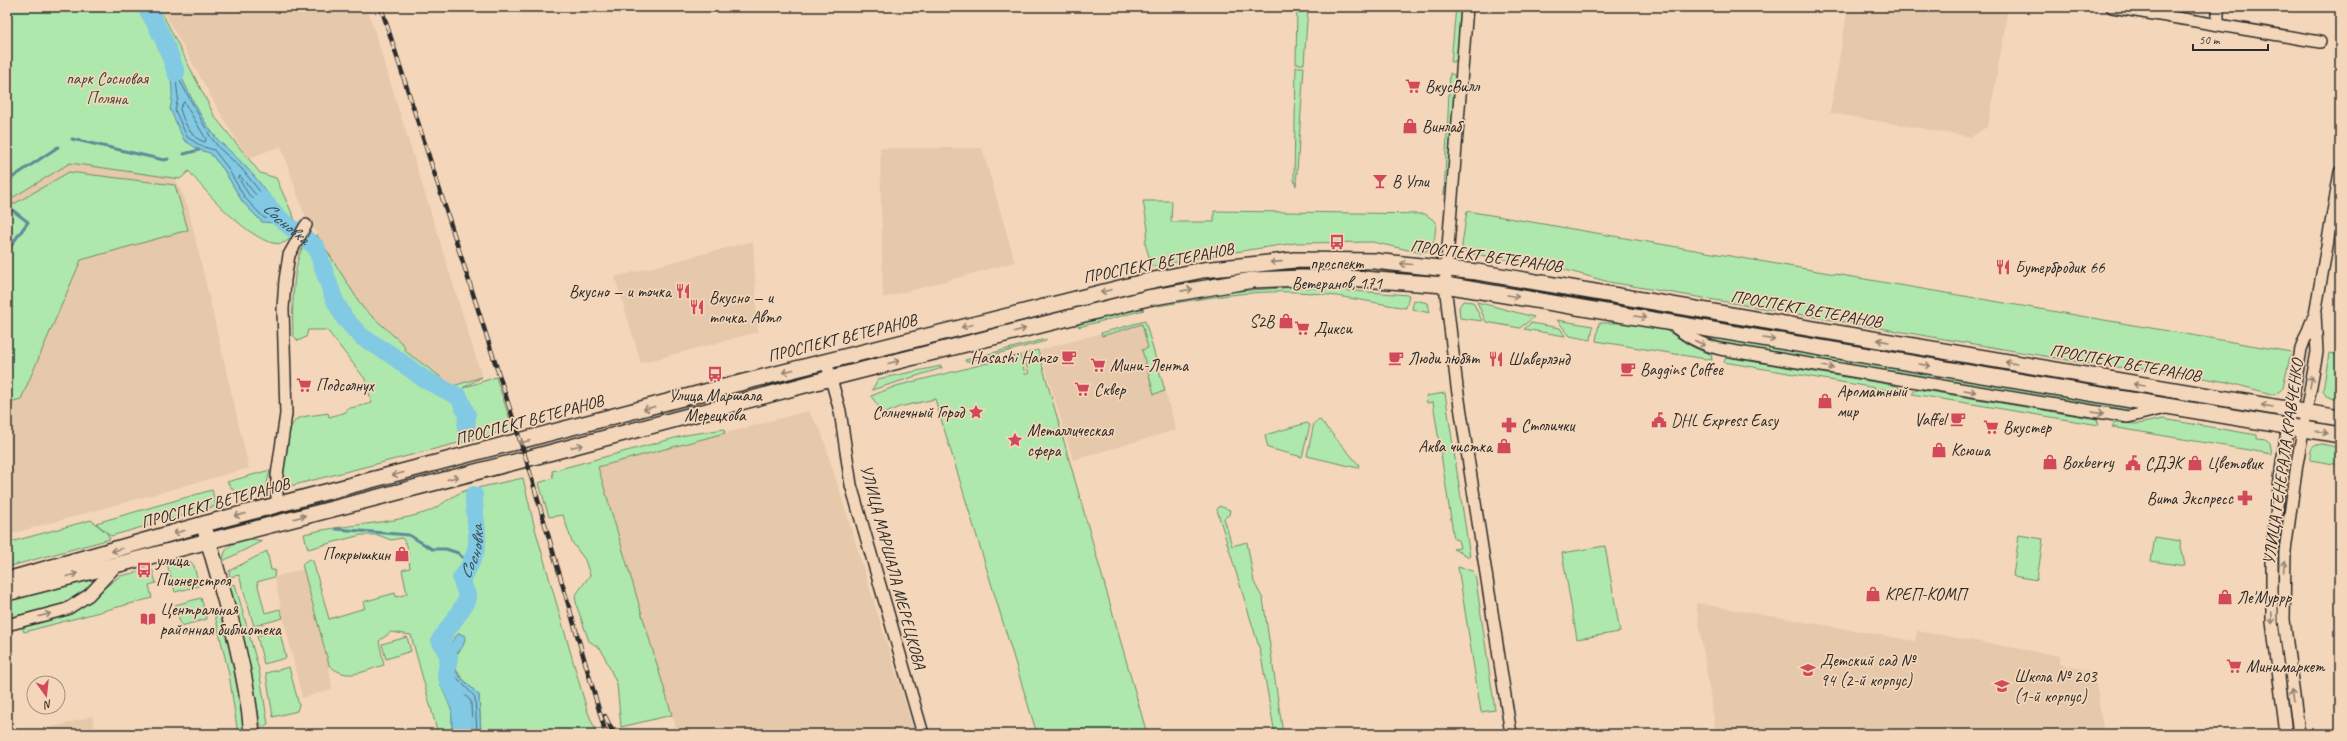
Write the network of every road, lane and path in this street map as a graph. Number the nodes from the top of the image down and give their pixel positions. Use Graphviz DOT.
graph roads {
  1 [pos="1467,7"];
  2 [pos="2112,7"];
  3 [pos="2218,7"];
  4 [pos="2218,24"];
  5 [pos="2320,42"];
  6 [pos="2340,172"];
  7 [pos="305,228"];
  8 [pos="1445,268"];
  9 [pos="1445,285"];
  10 [pos="2315,314"];
  11 [pos="826,361"];
  12 [pos="831,378"];
  13 [pos="2291,410"];
  14 [pos="2306,412"];
  15 [pos="2340,418"];
  16 [pos="2288,426"];
  17 [pos="2303,428"];
  18 [pos="2340,435"];
  19 [pos="277,505"];
  20 [pos="204,524"];
  21 [pos="209,541"];
  22 [pos="119,563"];
  23 [pos="7,580"];
  24 [pos="7,593"];
  25 [pos="7,625"];
  26 [pos="252,734"];
  27 [pos="923,734"];
  28 [pos="1511,734"];
  29 [pos="2286,734"];
  30 [pos="2299,734"];
  1 -- 8 [label="street"];
  2 -- 4 [label="street"];
  3 -- 4 [label="street"];
  4 -- 5 [label="street"];
  6 -- 10 [label="street, УЛИЦА ГЕНЕРАЛА КРАВЧЕНКО"];
  7 -- 19 [label="street"];
  8 -- 9 [label="street"];
  8 -- 11 [label="main road, ПРОСПЕКТ ВЕТЕРАНОВ, one-way"];
  13 -- 8 [label="main road, ПРОСПЕКТ ВЕТЕРАНОВ, one-way"];
  12 -- 9 [label="main road, ПРОСПЕКТ ВЕТЕРАНОВ, one-way"];
  9 -- 16 [label="main road, ПРОСПЕКТ ВЕТЕРАНОВ, one-way"];
  9 -- 28 [label="street"];
  10 -- 13 [label="street, УЛИЦА ГЕНЕРАЛА КРАВЧЕНКО"];
  14 -- 10 [label="street, УЛИЦА ГЕНЕРАЛА КРАВЧЕНКО, one-way"];
  11 -- 12 [label="street, УЛИЦА МАРШАЛА МЕРЕЦКОВА"];
  11 -- 19 [label="main road, ПРОСПЕКТ ВЕТЕРАНОВ, one-way"];
  21 -- 12 [label="main road, ПРОСПЕКТ ВЕТЕРАНОВ, one-way"];
  12 -- 27 [label="street, УЛИЦА МАРШАЛА МЕРЕЦКОВА"];
  13 -- 14 [label="main road, ПРОСПЕКТ ВЕТЕРАНОВ"];
  13 -- 16 [label="street, УЛИЦА ГЕНЕРАЛА КРАВЧЕНКО"];
  14 -- 15 [label="main road, ПРОСПЕКТ ВЕТЕРАНОВ"];
  14 -- 17 [label="street, УЛИЦА ГЕНЕРАЛА КРАВЧЕНКО"];
  16 -- 17 [label="main road, ПРОСПЕКТ ВЕТЕРАНОВ"];
  16 -- 29 [label="street, УЛИЦА ГЕНЕРАЛА КРАВЧЕНКО, one-way"];
  17 -- 18 [label="main road, ПРОСПЕКТ ВЕТЕРАНОВ, one-way"];
  30 -- 17 [label="street, УЛИЦА ГЕНЕРАЛА КРАВЧЕНКО, one-way"];
  19 -- 20 [label="main road, ПРОСПЕКТ ВЕТЕРАНОВ, one-way"];
  20 -- 21 [label="main road"];
  20 -- 23 [label="main road, ПРОСПЕКТ ВЕТЕРАНОВ, one-way"];
  21 -- 22 [label="main road, ПРОСПЕКТ ВЕТЕРАНОВ"];
  21 -- 26 [label="main road"];
  24 -- 22 [label="main road, ПРОСПЕКТ ВЕТЕРАНОВ, one-way"];
  25 -- 22 [label="street, one-way"];
}
